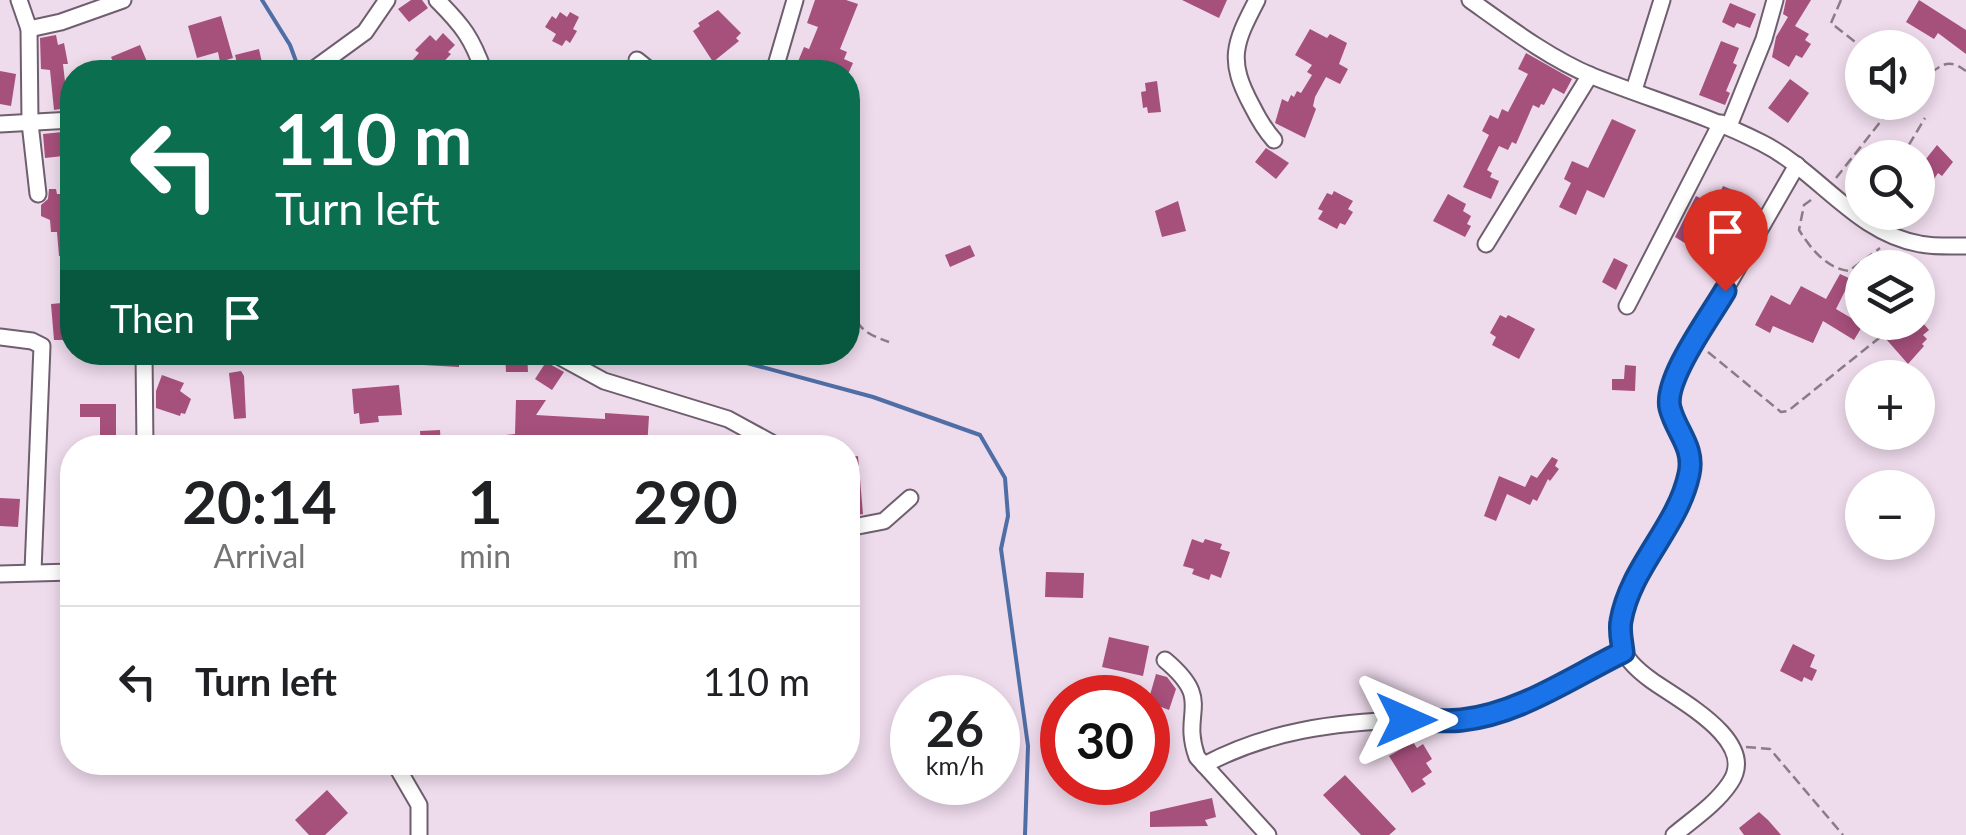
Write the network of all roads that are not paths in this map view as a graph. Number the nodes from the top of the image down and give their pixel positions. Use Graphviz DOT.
graph roads {
  1 [pos="19,0"];
  2 [pos="387,0"];
  3 [pos="437,0"];
  4 [pos="795,0"];
  5 [pos="1257,0"];
  6 [pos="1470,0"];
  7 [pos="1662,0"];
  8 [pos="1775,0"];
  9 [pos="115,2"];
  10 [pos="29,29"];
  11 [pos="326,60"];
  12 [pos="481,60"];
  13 [pos="778,60"];
  14 [pos="1590,75"];
  15 [pos="1634,90"];
  16 [pos="60,121"];
  17 [pos="30,123"];
  18 [pos="0,124"];
  19 [pos="1725,125"];
  20 [pos="1274,140"];
  21 [pos="1797,165"];
  22 [pos="38,194"];
  23 [pos="1486,244"];
  24 [pos="1966,246"];
  25 [pos="1627,306"];
  26 [pos="0,337"];
  27 [pos="144,365"];
  28 [pos="575,365"];
  29 [pos="145,435"];
  30 [pos="757,435"];
  31 [pos="910,498"];
  32 [pos="860,526"];
  33 [pos="34,571"];
  34 [pos="60,572"];
  35 [pos="0,574"];
  36 [pos="1623,652"];
  37 [pos="1165,660"];
  38 [pos="1204,765"];
  39 [pos="402,775"];
  40 [pos="419,835"];
  41 [pos="1268,835"];
  42 [pos="1674,835"];
  1 -- 10 [label="street"];
  2 -- 11 [label="street"];
  3 -- 12 [label="street"];
  4 -- 13 [label="street"];
  5 -- 20 [label="street"];
  6 -- 14 [label="street"];
  7 -- 15 [label="street"];
  8 -- 19 [label="street"];
  9 -- 10 [label="street"];
  10 -- 17 [label="street"];
  14 -- 15 [label="street"];
  14 -- 23 [label="street"];
  15 -- 19 [label="street"];
  16 -- 17 [label="street"];
  17 -- 18 [label="street"];
  17 -- 22 [label="street"];
  19 -- 21 [label="street"];
  19 -- 25 [label="street"];
  21 -- 24 [label="street"];
  21 -- 36 [label="street"];
  26 -- 33 [label="street"];
  27 -- 29 [label="street"];
  28 -- 30 [label="street"];
  31 -- 32 [label="street"];
  33 -- 34 [label="street"];
  33 -- 35 [label="street"];
  36 -- 38 [label="street"];
  36 -- 42 [label="street"];
  37 -- 38 [label="street"];
  38 -- 41 [label="street"];
  39 -- 40 [label="street"];
}
